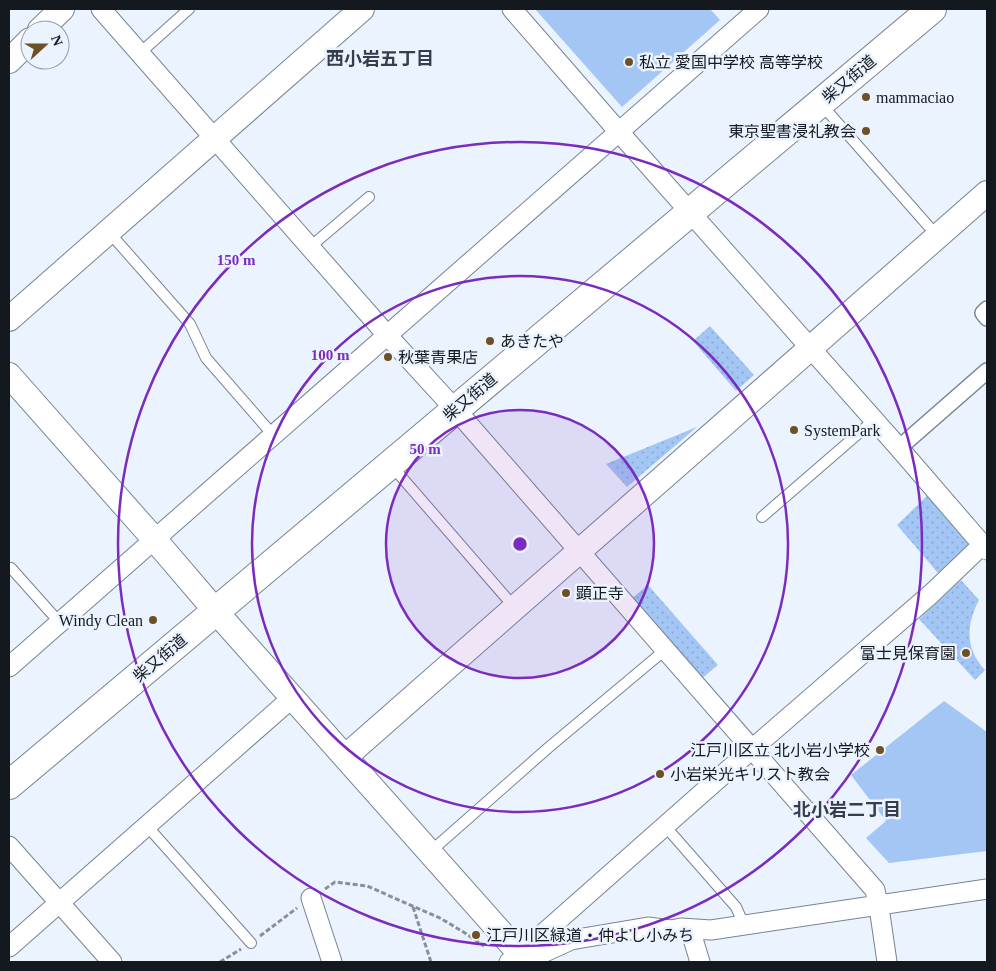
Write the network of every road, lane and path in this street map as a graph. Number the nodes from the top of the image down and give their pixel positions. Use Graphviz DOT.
graph roads {
  1 [pos="62,9"];
  2 [pos="101,9"];
  3 [pos="189,9"];
  4 [pos="362,9"];
  5 [pos="512,9"];
  6 [pos="759,9"];
  7 [pos="932,9"];
  8 [pos="50,20"];
  9 [pos="20,50"];
  10 [pos="140,53"];
  11 [pos="9,61"];
  12 [pos="820,103"];
  13 [pos="619,132"];
  14 [pos="214,138"];
  15 [pos="987,193"];
  16 [pos="369,197"];
  17 [pos="690,212"];
  18 [pos="108,232"];
  19 [pos="938,237"];
  20 [pos="310,247"];
  21 [pos="987,309"];
  22 [pos="987,318"];
  23 [pos="9,319"];
  24 [pos="387,335"];
  25 [pos="810,348"];
  26 [pos="987,371"];
  27 [pos="9,375"];
  28 [pos="455,409"];
  29 [pos="874,420"];
  30 [pos="273,435"];
  31 [pos="899,448"];
  32 [pos="390,464"];
  33 [pos="762,517"];
  34 [pos="155,540"];
  35 [pos="986,546"];
  36 [pos="580,551"];
  37 [pos="11,568"];
  38 [pos="515,608"];
  39 [pos="215,611"];
  40 [pos="60,624"];
  41 [pos="665,650"];
  42 [pos="9,668"];
  43 [pos="292,698"];
  44 [pos="752,749"];
  45 [pos="345,757"];
  46 [pos="9,785"];
  47 [pos="147,826"];
  48 [pos="665,826"];
  49 [pos="9,846"];
  50 [pos="430,852"];
  51 [pos="987,889"];
  52 [pos="311,898"];
  53 [pos="59,902"];
  54 [pos="878,904"];
  55 [pos="413,907"];
  56 [pos="744,925"];
  57 [pos="690,929"];
  58 [pos="251,943"];
  59 [pos="9,947"];
  60 [pos="489,950"];
  61 [pos="520,960"];
  62 [pos="112,962"];
  63 [pos="220,962"];
  64 [pos="332,962"];
  65 [pos="431,962"];
  66 [pos="700,962"];
  67 [pos="887,962"];
  1 -- 8 [label="street"];
  2 -- 10 [label="street"];
  3 -- 10 [label="lane"];
  4 -- 14 [label="street"];
  5 -- 13 [label="street"];
  6 -- 13 [label="street"];
  7 -- 12 [label="main road, 柴又街道"];
  9 -- 11 [label="street"];
  10 -- 14 [label="street"];
  12 -- 17 [label="main road, 柴又街道"];
  12 -- 19 [label="lane"];
  13 -- 17 [label="street"];
  13 -- 24 [label="street"];
  14 -- 18 [label="street"];
  14 -- 20 [label="street"];
  15 -- 19 [label="street"];
  16 -- 20 [label="lane"];
  17 -- 25 [label="street"];
  17 -- 28 [label="main road, 柴又街道"];
  18 -- 23 [label="street"];
  18 -- 30 [label="lane"];
  19 -- 25 [label="street"];
  20 -- 24 [label="street"];
  21 -- 22 [label="street"];
  24 -- 28 [label="street"];
  24 -- 30 [label="street"];
  25 -- 29 [label="street"];
  25 -- 36 [label="street"];
  26 -- 31 [label="street"];
  27 -- 34 [label="street"];
  28 -- 32 [label="main road, 柴又街道"];
  28 -- 36 [label="street"];
  29 -- 31 [label="street"];
  29 -- 33 [label="lane"];
  30 -- 34 [label="street"];
  31 -- 35 [label="street"];
  32 -- 38 [label="lane"];
  32 -- 39 [label="main road, 柴又街道"];
  34 -- 39 [label="street"];
  34 -- 40 [label="street"];
  35 -- 44 [label="street"];
  36 -- 38 [label="street"];
  36 -- 41 [label="street"];
  37 -- 40 [label="lane"];
  38 -- 45 [label="street"];
  39 -- 43 [label="street"];
  39 -- 46 [label="main road, 柴又街道"];
  40 -- 42 [label="street"];
  41 -- 44 [label="street"];
  41 -- 50 [label="lane"];
  43 -- 45 [label="street"];
  43 -- 47 [label="street"];
  44 -- 48 [label="street"];
  44 -- 54 [label="street"];
  45 -- 50 [label="street"];
  47 -- 53 [label="street"];
  47 -- 58 [label="lane"];
  48 -- 56 [label="lane"];
  48 -- 61 [label="street"];
  49 -- 53 [label="street"];
  50 -- 61 [label="street"];
  51 -- 54 [label="street"];
  52 -- 55 [label="path"];
  52 -- 58 [label="path"];
  52 -- 64 [label="street"];
  53 -- 59 [label="street"];
  53 -- 62 [label="street"];
  54 -- 56 [label="street"];
  54 -- 67 [label="street"];
  55 -- 60 [label="path"];
  55 -- 65 [label="path"];
  56 -- 57 [label="street"];
  57 -- 61 [label="street"];
  57 -- 66 [label="street"];
  58 -- 63 [label="path"];
}
